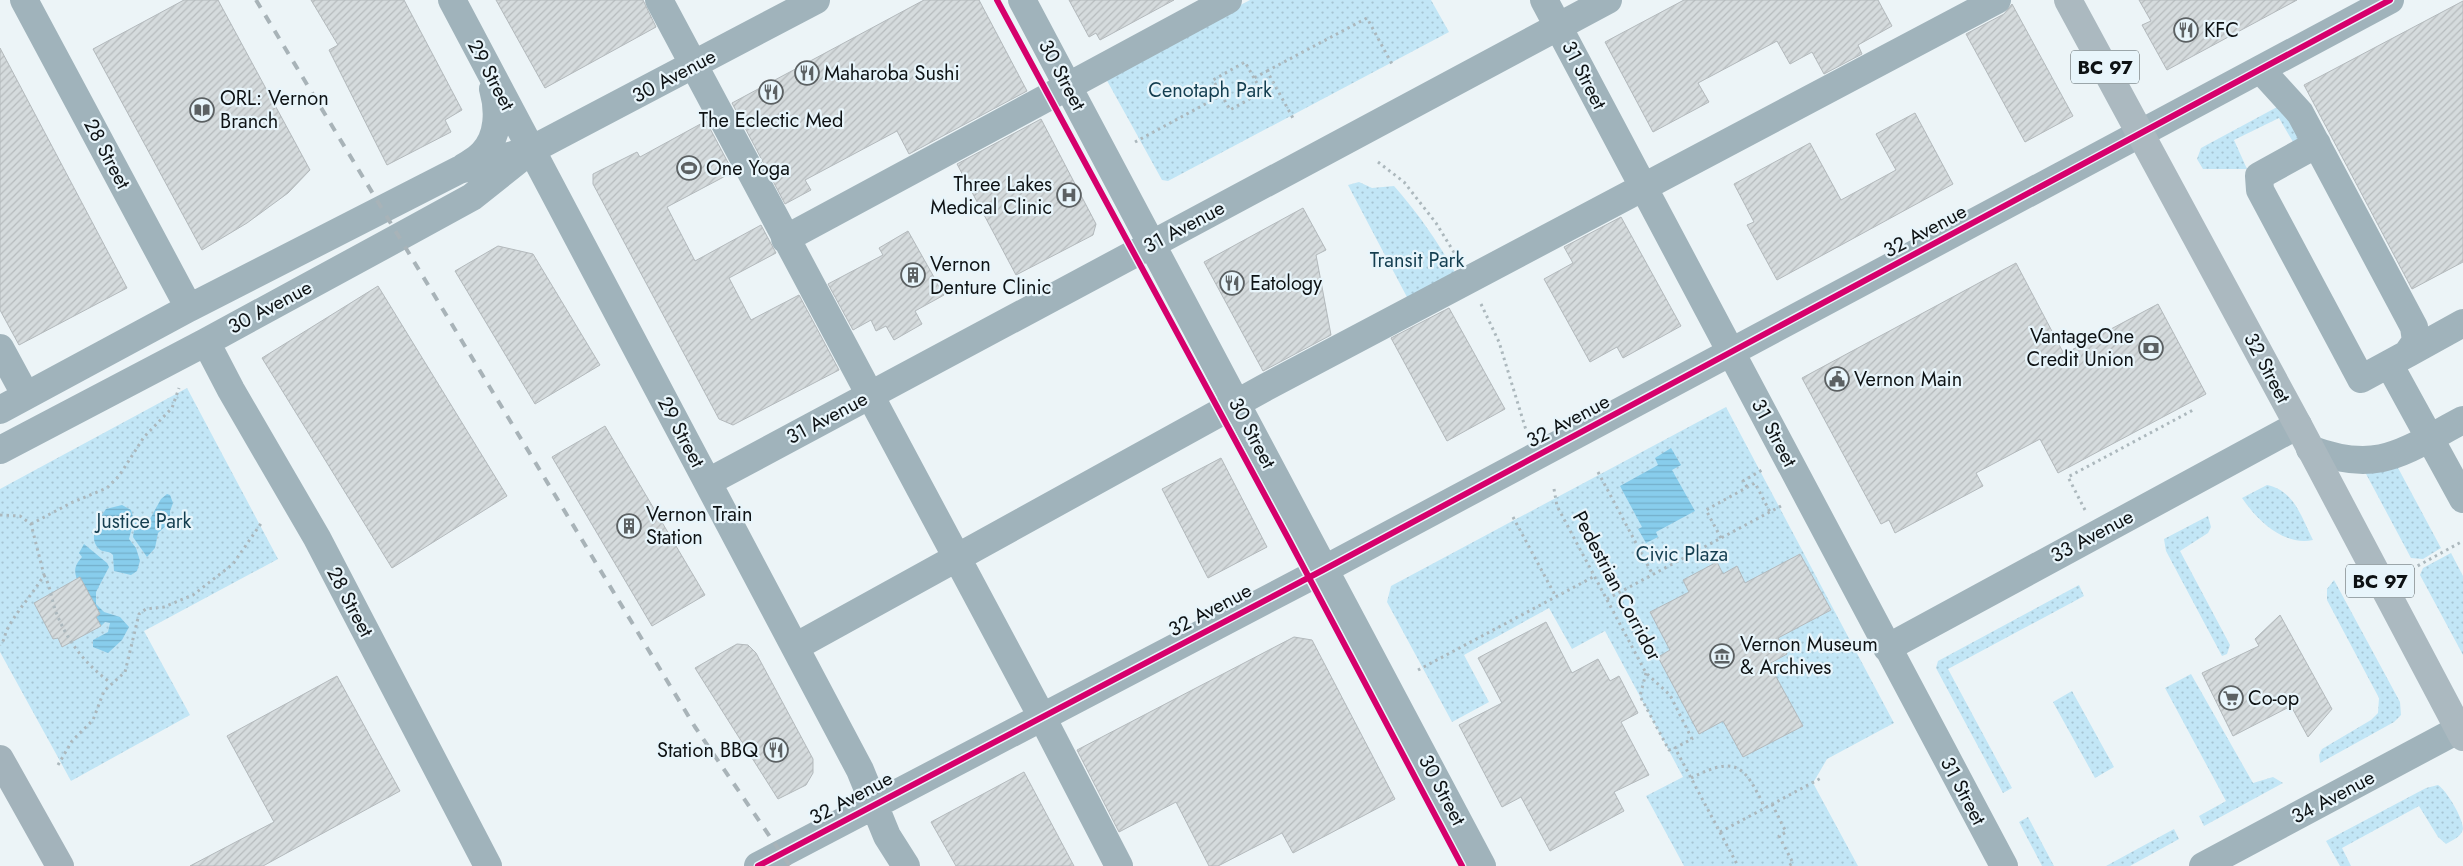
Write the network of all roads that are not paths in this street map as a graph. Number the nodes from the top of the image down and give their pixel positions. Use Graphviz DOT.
graph roads {
  1 [pos="24,0"];
  2 [pos="452,0"];
  3 [pos="659,0"];
  4 [pos="816,0"];
  5 [pos="1022,0"];
  6 [pos="1228,0"];
  7 [pos="1544,0"];
  8 [pos="1608,0"];
  9 [pos="1997,0"];
  10 [pos="2068,0"];
  11 [pos="2390,0"];
  12 [pos="1558,26"];
  13 [pos="693,66"];
  14 [pos="487,68"];
  15 [pos="2261,70"];
  16 [pos="1067,86"];
  17 [pos="2141,134"];
  18 [pos="2317,144"];
  19 [pos="531,150"];
  20 [pos="459,170"];
  21 [pos="1642,187"];
  22 [pos="785,239"];
  23 [pos="1151,244"];
  24 [pos="189,308"];
  25 [pos="2463,324"];
  26 [pos="206,342"];
  27 [pos="0,348"];
  28 [pos="1731,352"];
  29 [pos="2398,359"];
  30 [pos="26,396"];
  31 [pos="869,396"];
  32 [pos="1236,404"];
  33 [pos="0,410"];
  34 [pos="2463,420"];
  35 [pos="2298,425"];
  36 [pos="2429,438"];
  37 [pos="2310,449"];
  38 [pos="0,450"];
  39 [pos="708,482"];
  40 [pos="2463,499"];
  41 [pos="957,559"];
  42 [pos="1325,569"];
  43 [pos="795,648"];
  44 [pos="1886,648"];
  45 [pos="1042,716"];
  46 [pos="2462,731"];
  47 [pos="2,769"];
  48 [pos="874,804"];
  49 [pos="60,866"];
  50 [pos="488,866"];
  51 [pos="758,866"];
  52 [pos="906,866"];
  53 [pos="1119,866"];
  54 [pos="1482,866"];
  55 [pos="2004,866"];
  56 [pos="2203,866"];
  1 -- 24 [label="street, 28 Street"];
  2 -- 14 [label="street, 29 Street"];
  3 -- 13 [label="street"];
  4 -- 13 [label="street, 30 Avenue"];
  5 -- 16 [label="street, 30 Street"];
  6 -- 16 [label="street"];
  7 -- 12 [label="street, 31 Street"];
  8 -- 12 [label="street, 31 Avenue"];
  9 -- 21 [label="street"];
  10 -- 17 [label="highway, 32 Street / BC 97"];
  11 -- 15 [label="street, 32 Avenue"];
  12 -- 21 [label="street, 31 Street"];
  12 -- 23 [label="street, 31 Avenue"];
  13 -- 19 [label="street, 30 Avenue"];
  13 -- 22 [label="street"];
  14 -- 19 [label="street, 29 Street"];
  14 -- 20 [label="street"];
  15 -- 17 [label="street, 32 Avenue"];
  15 -- 18 [label="street"];
  16 -- 22 [label="street"];
  16 -- 23 [label="street, 30 Street"];
  17 -- 28 [label="street, 32 Avenue"];
  17 -- 35 [label="highway, 32 Street / BC 97"];
  18 -- 29 [label="street"];
  18 -- 29 [label="street"];
  19 -- 20 [label="street, 30 Avenue"];
  19 -- 26 [label="street, 30 Avenue"];
  19 -- 39 [label="street, 29 Street"];
  20 -- 24 [label="street, 30 Avenue"];
  21 -- 28 [label="street, 31 Street"];
  21 -- 32 [label="street"];
  22 -- 31 [label="street"];
  23 -- 31 [label="street, 31 Avenue"];
  23 -- 32 [label="street, 30 Street"];
  24 -- 30 [label="street, 30 Avenue"];
  25 -- 29 [label="street"];
  26 -- 38 [label="street, 30 Avenue"];
  26 -- 50 [label="street, 28 Street"];
  27 -- 30 [label="street"];
  28 -- 42 [label="street, 32 Avenue"];
  28 -- 44 [label="street, 31 Street"];
  29 -- 36 [label="street"];
  30 -- 33 [label="street, 30 Avenue"];
  31 -- 39 [label="street, 31 Avenue"];
  31 -- 41 [label="street"];
  32 -- 41 [label="street"];
  32 -- 42 [label="street, 30 Street"];
  34 -- 36 [label="street"];
  35 -- 37 [label="highway, 32 Street / BC 97"];
  35 -- 44 [label="street, 33 Avenue"];
  36 -- 37 [label="street"];
  36 -- 40 [label="street"];
  37 -- 46 [label="highway, 32 Street / BC 97"];
  39 -- 43 [label="street, 29 Street"];
  41 -- 43 [label="street"];
  41 -- 45 [label="street"];
  42 -- 45 [label="street, 32 Avenue"];
  42 -- 54 [label="street, 30 Street"];
  43 -- 48 [label="street, 29 Street"];
  44 -- 55 [label="street, 31 Street"];
  45 -- 48 [label="street, 32 Avenue"];
  45 -- 53 [label="street"];
  46 -- 56 [label="street, 34 Avenue"];
  47 -- 49 [label="main road"];
  48 -- 51 [label="street, 32 Avenue"];
  48 -- 52 [label="street, 29 Street"];
}
